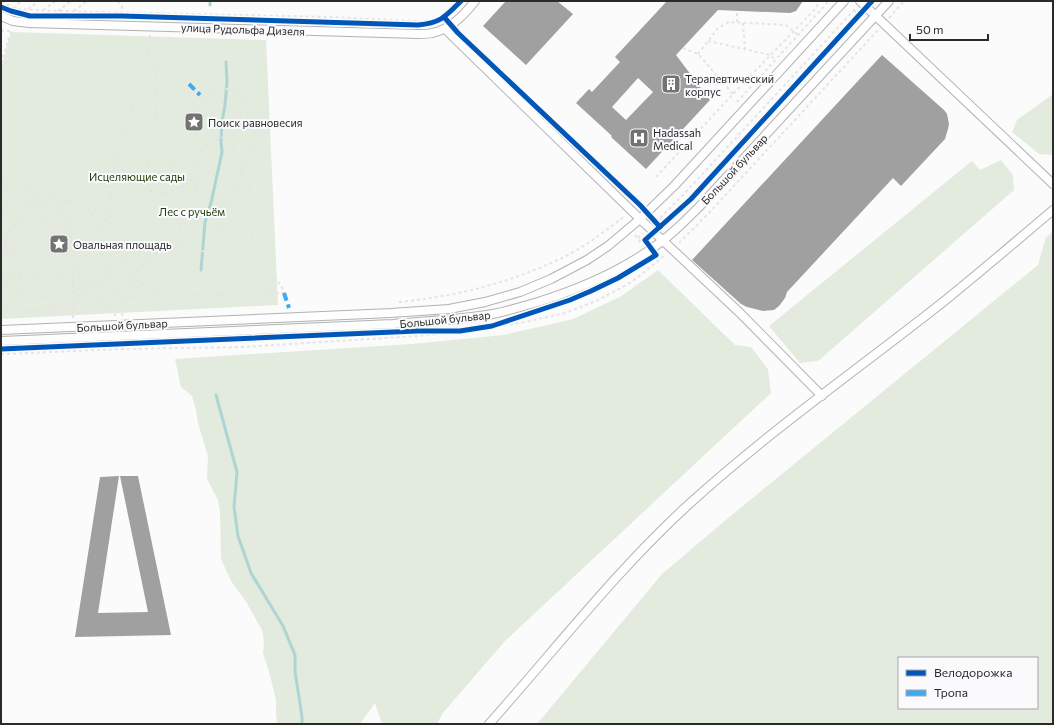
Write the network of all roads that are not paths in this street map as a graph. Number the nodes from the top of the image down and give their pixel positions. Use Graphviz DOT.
graph roads {
  1 [pos="475,1"];
  2 [pos="844,1"];
  3 [pos="889,1"];
  4 [pos="862,4"];
  5 [pos="876,16"];
  6 [pos="5,18"];
  7 [pos="445,29"];
  8 [pos="1053,184"];
  9 [pos="1053,210"];
  10 [pos="640,219"];
  11 [pos="663,240"];
  12 [pos="1,330"];
  13 [pos="1,341"];
  14 [pos="822,396"];
  15 [pos="489,724"];
  1 -- 7 [label="street, улица Рудольфа Дизеля"];
  2 -- 10 [label="street, Большой бульвар"];
  3 -- 5 [label="street, Большой бульвар"];
  4 -- 5 [label="street"];
  5 -- 8 [label="street"];
  5 -- 11 [label="street, Большой бульвар"];
  6 -- 7 [label="street, улица Рудольфа Дизеля"];
  7 -- 10 [label="street"];
  9 -- 14 [label="street"];
  10 -- 11 [label="street"];
  10 -- 12 [label="street, Большой бульвар"];
  11 -- 13 [label="street, Большой бульвар"];
  11 -- 14 [label="street"];
  14 -- 15 [label="street"];
}
